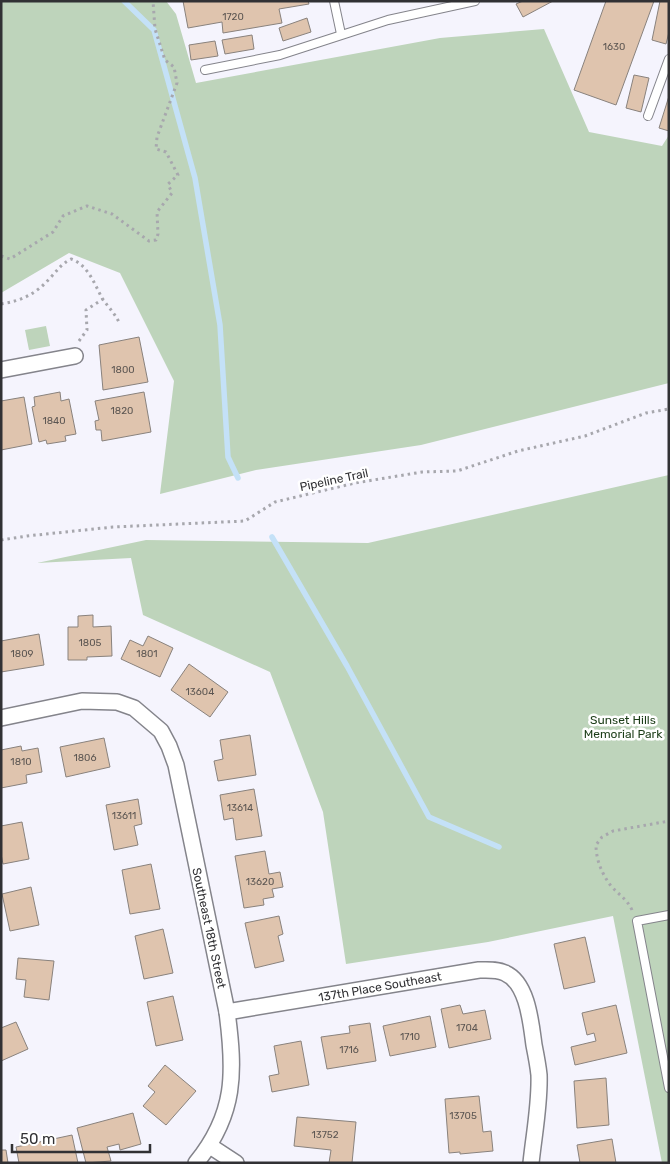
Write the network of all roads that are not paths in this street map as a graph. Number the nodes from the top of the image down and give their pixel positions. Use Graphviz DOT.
graph roads {
  1 [pos="334,1"];
  2 [pos="475,1"];
  3 [pos="341,34"];
  4 [pos="669,59"];
  5 [pos="205,70"];
  6 [pos="648,116"];
  7 [pos="76,350"];
  8 [pos="1,370"];
  9 [pos="1,718"];
  10 [pos="669,915"];
  11 [pos="226,1012"];
  12 [pos="669,1088"];
  13 [pos="210,1146"];
  14 [pos="196,1163"];
  15 [pos="236,1163"];
  16 [pos="531,1163"];
  1 -- 3 [label="lane"];
  2 -- 3 [label="lane"];
  3 -- 5 [label="lane"];
  4 -- 6 [label="lane"];
  7 -- 8 [label="street"];
  9 -- 11 [label="street, Southeast 18th Street"];
  10 -- 12 [label="lane"];
  11 -- 13 [label="street, Southeast 18th Street"];
  11 -- 16 [label="street, 137th Place Southeast"];
  13 -- 14 [label="street, Southeast 18th Street"];
  13 -- 15 [label="street"];
}
